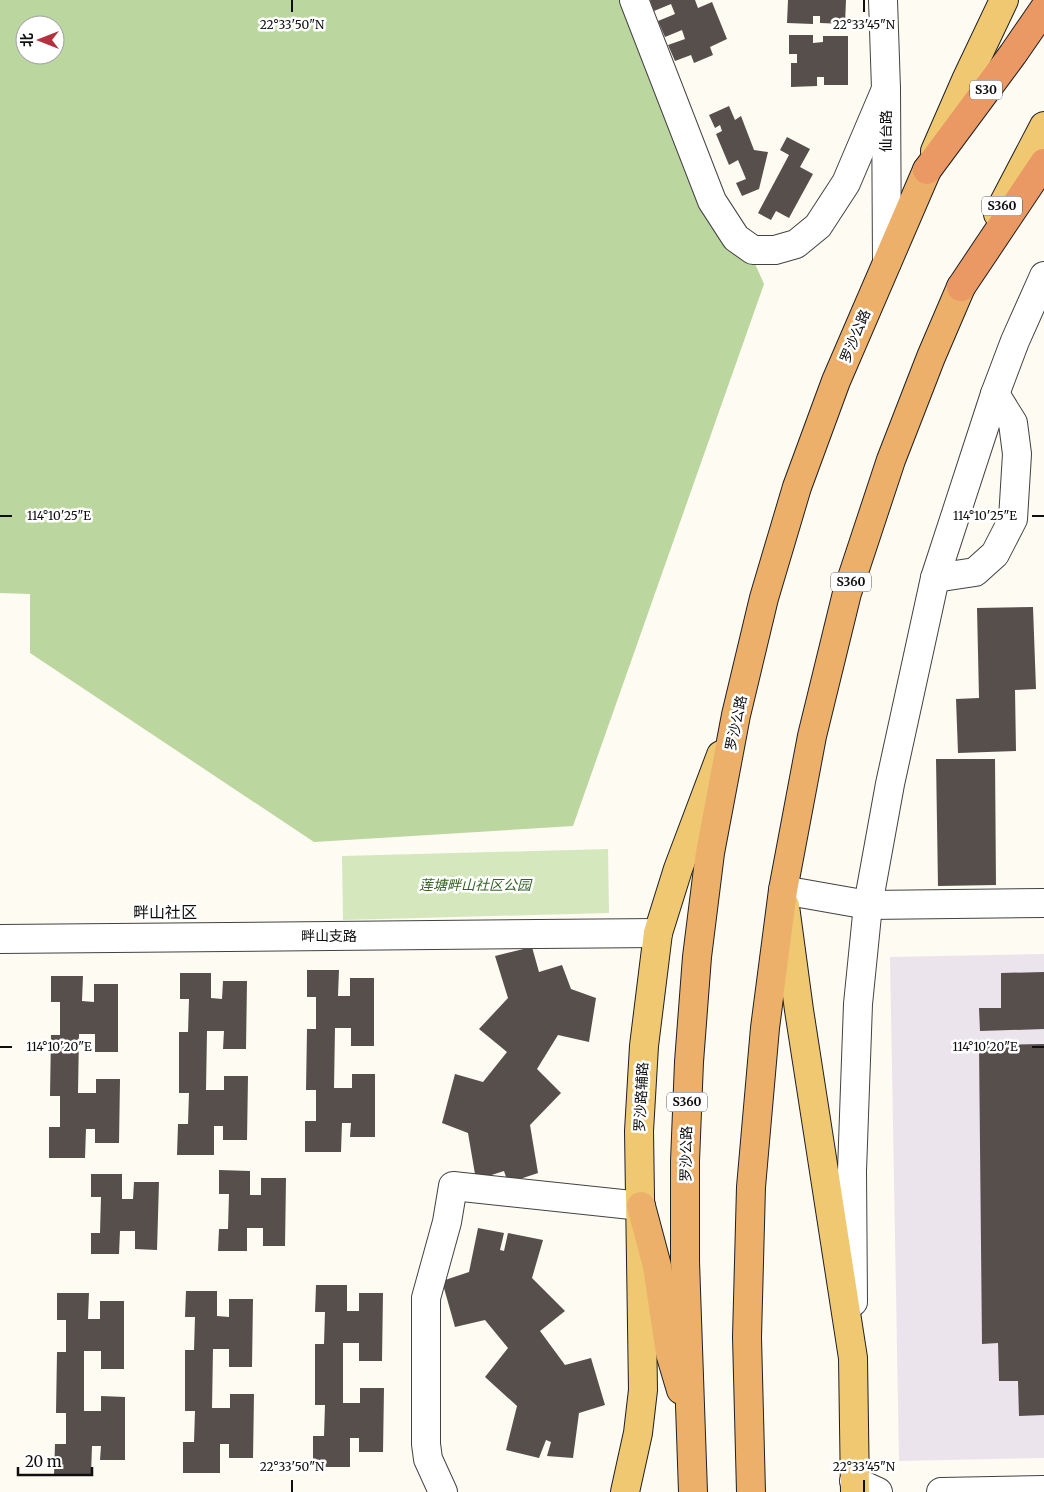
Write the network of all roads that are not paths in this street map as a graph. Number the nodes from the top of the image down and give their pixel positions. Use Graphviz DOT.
graph roads {
  1 [pos="634,0"];
  2 [pos="883,0"];
  3 [pos="1004,0"];
  4 [pos="1044,9"];
  5 [pos="886,89"];
  6 [pos="1044,126"];
  7 [pos="1044,163"];
  8 [pos="926,170"];
  9 [pos="887,262"];
  10 [pos="1044,276"];
  11 [pos="962,287"];
  12 [pos="995,394"];
  13 [pos="935,578"];
  14 [pos="736,715"];
  15 [pos="783,890"];
  16 [pos="1044,903"];
  17 [pos="868,905"];
  18 [pos="658,933"];
  19 [pos="0,939"];
  20 [pos="641,1206"];
  21 [pos="853,1358"];
  22 [pos="692,1426"];
  23 [pos="862,1488"];
  24 [pos="1044,1490"];
  25 [pos="443,1492"];
  26 [pos="625,1492"];
  27 [pos="693,1492"];
  28 [pos="751,1492"];
  29 [pos="941,1492"];
  1 -- 5 [label="street"];
  2 -- 5 [label="street, 仙台路"];
  3 -- 8 [label="main road, 罗沙公路 / S360"];
  4 -- 8 [label="highway, S30"];
  5 -- 9 [label="street, 仙台路"];
  6 -- 11 [label="main road, S360"];
  7 -- 11 [label="highway"];
  8 -- 9 [label="highway, 罗沙公路 / S360"];
  9 -- 14 [label="highway, 罗沙公路 / S360"];
  10 -- 12 [label="street"];
  11 -- 15 [label="highway, S360"];
  12 -- 13 [label="street"];
  12 -- 13 [label="street"];
  13 -- 17 [label="street"];
  14 -- 18 [label="main road, 罗沙路辅路"];
  14 -- 22 [label="highway, 罗沙公路 / S360"];
  15 -- 17 [label="street"];
  15 -- 21 [label="main road"];
  15 -- 28 [label="highway, S360"];
  16 -- 17 [label="street"];
  17 -- 21 [label="street"];
  18 -- 19 [label="street, 畔山支路"];
  18 -- 20 [label="main road, 罗沙路辅路"];
  20 -- 22 [label="highway"];
  20 -- 25 [label="street"];
  20 -- 26 [label="main road, 罗沙路辅路"];
  21 -- 23 [label="main road"];
  22 -- 27 [label="highway, 罗沙公路 / S360"];
  24 -- 29 [label="street"];
}
